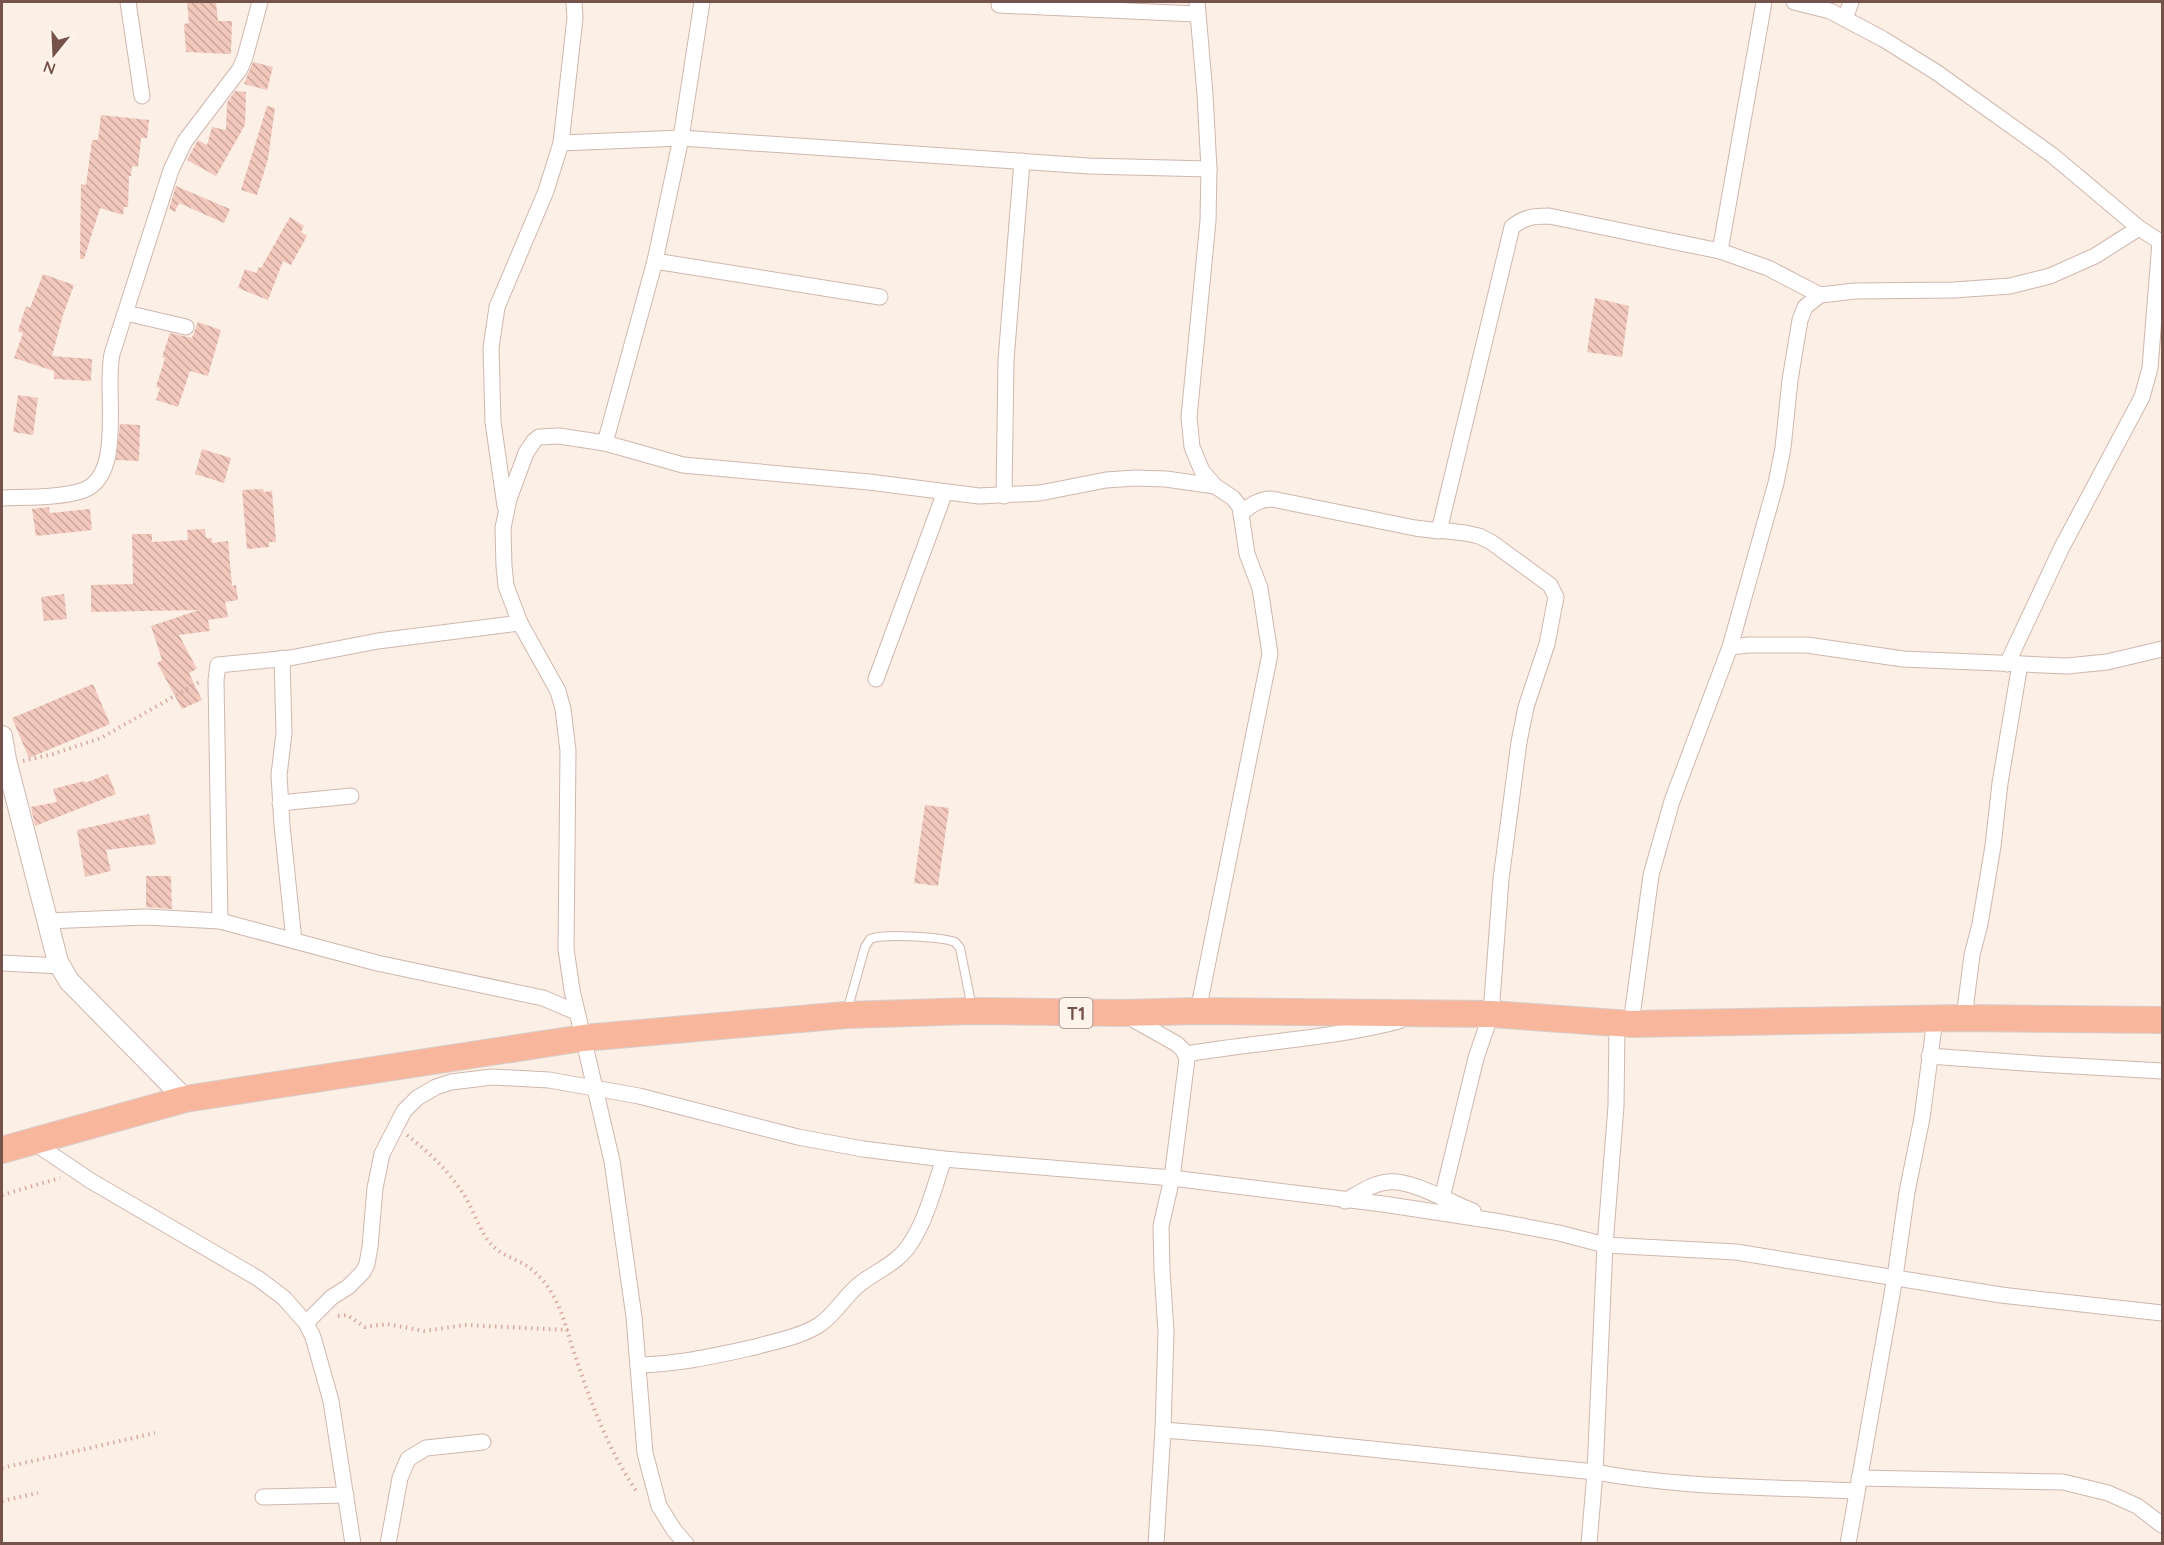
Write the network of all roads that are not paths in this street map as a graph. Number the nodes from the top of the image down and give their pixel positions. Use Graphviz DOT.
graph roads {
  1 [pos="128,2"];
  2 [pos="260,2"];
  3 [pos="574,2"];
  4 [pos="702,2"];
  5 [pos="1764,2"];
  6 [pos="1794,2"];
  7 [pos="1851,2"];
  8 [pos="999,5"];
  9 [pos="1196,8"];
  10 [pos="1845,19"];
  11 [pos="142,96"];
  12 [pos="681,138"];
  13 [pos="561,143"];
  14 [pos="1023,161"];
  15 [pos="1209,169"];
  16 [pos="2139,228"];
  17 [pos="2161,242"];
  18 [pos="1720,251"];
  19 [pos="655,261"];
  20 [pos="1820,295"];
  21 [pos="880,297"];
  22 [pos="126,313"];
  23 [pos="186,327"];
  24 [pos="604,443"];
  25 [pos="1215,486"];
  26 [pos="945,492"];
  27 [pos="1004,496"];
  28 [pos="2,498"];
  29 [pos="506,512"];
  30 [pos="1241,513"];
  31 [pos="1439,530"];
  32 [pos="520,623"];
  33 [pos="1730,647"];
  34 [pos="2163,649"];
  35 [pos="282,658"];
  36 [pos="2014,664"];
  37 [pos="876,679"];
  38 [pos="2,736"];
  39 [pos="351,796"];
  40 [pos="280,803"];
  41 [pos="46,921"];
  42 [pos="220,921"];
  43 [pos="294,941"];
  44 [pos="2,963"];
  45 [pos="61,966"];
  46 [pos="973,1011"];
  47 [pos="1198,1011"];
  48 [pos="576,1012"];
  49 [pos="1122,1013"];
  50 [pos="1425,1014"];
  51 [pos="1491,1014"];
  52 [pos="846,1015"];
  53 [pos="1964,1018"];
  54 [pos="1935,1019"];
  55 [pos="2163,1020"];
  56 [pos="1624,1024"];
  57 [pos="584,1038"];
  58 [pos="1186,1054"];
  59 [pos="1929,1056"];
  60 [pos="2163,1071"];
  61 [pos="595,1088"];
  62 [pos="185,1099"];
  63 [pos="33,1142"];
  64 [pos="2,1150"];
  65 [pos="944,1159"];
  66 [pos="1172,1178"];
  67 [pos="1442,1198"];
  68 [pos="1345,1201"];
  69 [pos="1501,1222"];
  70 [pos="1605,1245"];
  71 [pos="1895,1277"];
  72 [pos="2163,1313"];
  73 [pos="307,1326"];
  74 [pos="638,1365"];
  75 [pos="1164,1430"];
  76 [pos="483,1442"];
  77 [pos="1595,1472"];
  78 [pos="1857,1484"];
  79 [pos="346,1495"];
  80 [pos="263,1497"];
  81 [pos="2163,1525"];
  82 [pos="353,1544"];
  83 [pos="388,1544"];
  84 [pos="686,1544"];
  85 [pos="1155,1544"];
  86 [pos="1589,1544"];
  87 [pos="1848,1544"];
  1 -- 11 [label="street"];
  2 -- 22 [label="street"];
  3 -- 13 [label="street"];
  4 -- 12 [label="street"];
  5 -- 18 [label="street"];
  6 -- 10 [label="street"];
  7 -- 10 [label="street"];
  8 -- 9 [label="street"];
  9 -- 15 [label="street"];
  10 -- 16 [label="street"];
  12 -- 13 [label="street"];
  12 -- 14 [label="street"];
  12 -- 19 [label="street"];
  13 -- 29 [label="street"];
  14 -- 15 [label="street"];
  14 -- 27 [label="street"];
  15 -- 25 [label="street"];
  16 -- 17 [label="street"];
  16 -- 20 [label="street"];
  17 -- 36 [label="street"];
  18 -- 20 [label="street"];
  18 -- 31 [label="street"];
  19 -- 21 [label="street"];
  19 -- 24 [label="street"];
  20 -- 33 [label="street"];
  22 -- 23 [label="street"];
  22 -- 28 [label="street"];
  24 -- 26 [label="street"];
  24 -- 29 [label="street"];
  25 -- 27 [label="street"];
  25 -- 30 [label="street"];
  26 -- 27 [label="street"];
  26 -- 37 [label="street"];
  29 -- 32 [label="street"];
  30 -- 31 [label="street"];
  30 -- 47 [label="street"];
  31 -- 51 [label="street"];
  32 -- 35 [label="street"];
  32 -- 48 [label="street"];
  33 -- 36 [label="street"];
  33 -- 56 [label="street"];
  34 -- 36 [label="street"];
  35 -- 40 [label="street"];
  35 -- 42 [label="street"];
  36 -- 53 [label="street"];
  38 -- 41 [label="street"];
  39 -- 40 [label="street"];
  40 -- 43 [label="street"];
  41 -- 42 [label="street"];
  41 -- 45 [label="street"];
  42 -- 43 [label="street"];
  43 -- 48 [label="street"];
  44 -- 45 [label="street"];
  45 -- 62 [label="street"];
  46 -- 49 [label="highway, T1"];
  46 -- 52 [label="highway, T1"];
  46 -- 52 [label="lane"];
  47 -- 49 [label="highway, T1"];
  47 -- 50 [label="highway, T1"];
  48 -- 57 [label="street"];
  49 -- 58 [label="street"];
  50 -- 51 [label="highway, T1"];
  50 -- 58 [label="street"];
  51 -- 56 [label="highway, T1"];
  51 -- 67 [label="street"];
  52 -- 57 [label="highway, T1"];
  53 -- 54 [label="highway, T1"];
  53 -- 55 [label="highway, T1"];
  54 -- 56 [label="highway, T1"];
  54 -- 59 [label="street"];
  56 -- 70 [label="street"];
  57 -- 61 [label="street"];
  57 -- 62 [label="highway, T1"];
  58 -- 66 [label="street"];
  59 -- 60 [label="street"];
  59 -- 71 [label="street"];
  61 -- 65 [label="street"];
  61 -- 73 [label="street"];
  61 -- 74 [label="street"];
  62 -- 63 [label="highway, T1"];
  63 -- 64 [label="highway, T1"];
  63 -- 73 [label="street"];
  65 -- 66 [label="street"];
  65 -- 74 [label="street"];
  66 -- 68 [label="street"];
  66 -- 75 [label="street"];
  67 -- 68 [label="street"];
  67 -- 69 [label="street"];
  68 -- 69 [label="street"];
  69 -- 70 [label="street"];
  70 -- 71 [label="street"];
  70 -- 77 [label="street"];
  71 -- 72 [label="street"];
  71 -- 78 [label="street"];
  73 -- 79 [label="street"];
  74 -- 84 [label="street"];
  75 -- 77 [label="street"];
  75 -- 85 [label="street"];
  76 -- 83 [label="street"];
  77 -- 78 [label="street"];
  77 -- 86 [label="street"];
  78 -- 81 [label="street"];
  78 -- 87 [label="street"];
  79 -- 80 [label="street"];
  79 -- 82 [label="street"];
}
